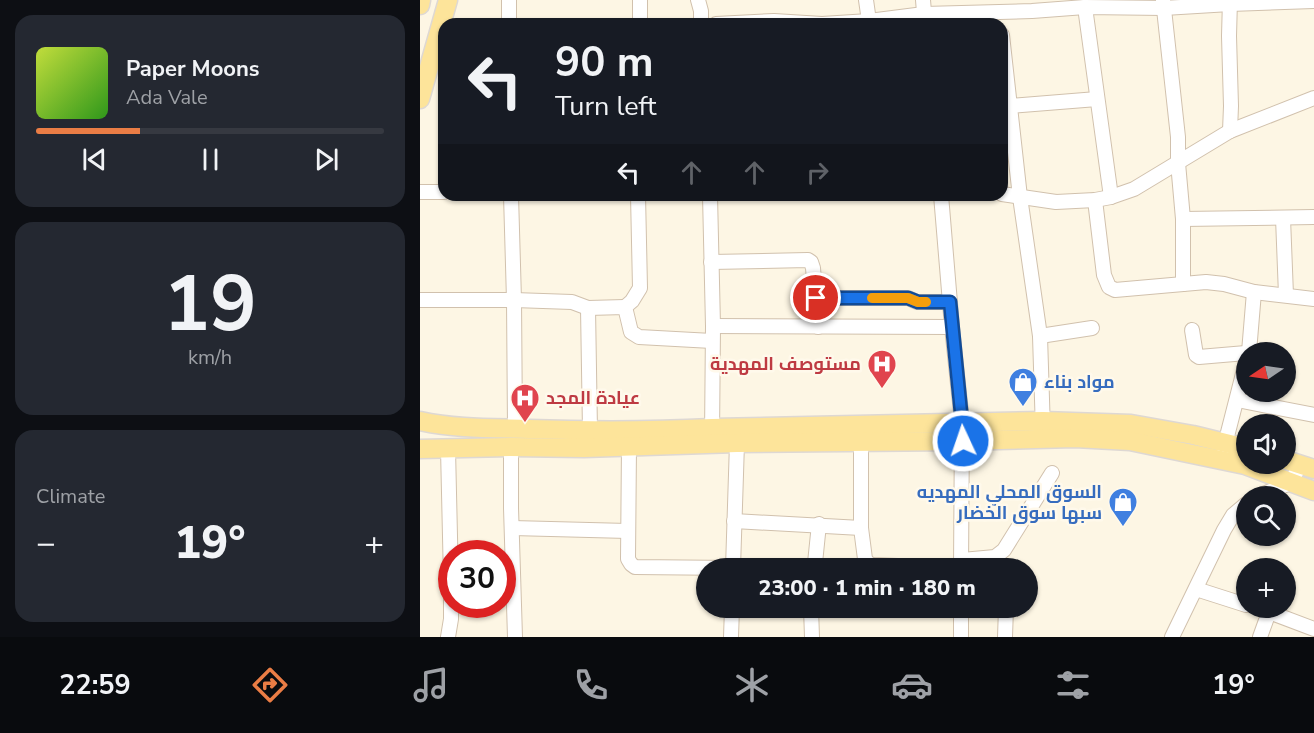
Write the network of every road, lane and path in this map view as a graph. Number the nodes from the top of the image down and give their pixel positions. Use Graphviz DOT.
graph roads {
  1 [pos="421,0"];
  2 [pos="448,0"];
  3 [pos="509,0"];
  4 [pos="640,0"];
  5 [pos="698,0"];
  6 [pos="866,0"];
  7 [pos="1278,1"];
  8 [pos="1314,1"];
  9 [pos="1230,2"];
  10 [pos="1163,4"];
  11 [pos="420,5"];
  12 [pos="1085,8"];
  13 [pos="924,13"];
  14 [pos="443,18"];
  15 [pos="508,18"];
  16 [pos="640,18"];
  17 [pos="701,18"];
  18 [pos="869,18"];
  19 [pos="890,18"];
  20 [pos="1000,18"];
  21 [pos="438,35"];
  22 [pos="1008,82"];
  23 [pos="1314,98"];
  24 [pos="420,99"];
  25 [pos="1097,99"];
  26 [pos="1011,106"];
  27 [pos="1230,131"];
  28 [pos="1178,163"];
  29 [pos="420,192"];
  30 [pos="438,192"];
  31 [pos="1008,195"];
  32 [pos="1020,197"];
  33 [pos="1111,197"];
  34 [pos="1095,200"];
  35 [pos="511,201"];
  36 [pos="638,201"];
  37 [pos="710,201"];
  38 [pos="942,201"];
  39 [pos="1314,217"];
  40 [pos="1283,218"];
  41 [pos="1183,219"];
  42 [pos="711,262"];
  43 [pos="1183,284"];
  44 [pos="1254,292"];
  45 [pos="1286,295"];
  46 [pos="816,298"];
  47 [pos="1314,299"];
  48 [pos="420,300"];
  49 [pos="514,300"];
  50 [pos="950,302"];
  51 [pos="588,308"];
  52 [pos="625,308"];
  53 [pos="712,326"];
  54 [pos="818,327"];
  55 [pos="952,327"];
  56 [pos="1092,328"];
  57 [pos="1192,330"];
  58 [pos="1040,336"];
  59 [pos="712,341"];
  60 [pos="1249,342"];
  61 [pos="1236,354"];
  62 [pos="1236,402"];
  63 [pos="1247,402"];
  64 [pos="1314,415"];
  65 [pos="420,422"];
  66 [pos="962,422"];
  67 [pos="515,429"];
  68 [pos="1043,430"];
  69 [pos="590,431"];
  70 [pos="712,436"];
  71 [pos="963,441"];
  72 [pos="861,442"];
  73 [pos="1226,442"];
  74 [pos="737,443"];
  75 [pos="1236,445"];
  76 [pos="511,447"];
  77 [pos="629,447"];
  78 [pos="420,449"];
  79 [pos="448,449"];
  80 [pos="1221,460"];
  81 [pos="1306,466"];
  82 [pos="1052,473"];
  83 [pos="1290,483"];
  84 [pos="1283,486"];
  85 [pos="1314,491"];
  86 [pos="1236,512"];
  87 [pos="734,520"];
  88 [pos="819,524"];
  89 [pos="512,528"];
  90 [pos="861,528"];
  91 [pos="628,531"];
  92 [pos="733,558"];
  93 [pos="816,558"];
  94 [pos="865,558"];
  95 [pos="958,558"];
  96 [pos="992,558"];
  97 [pos="696,568"];
  98 [pos="1196,589"];
  99 [pos="1236,602"];
  100 [pos="732,618"];
  101 [pos="811,618"];
  102 [pos="961,618"];
  103 [pos="1006,618"];
  104 [pos="1261,618"];
  105 [pos="1284,618"];
  106 [pos="1314,629"];
  107 [pos="448,637"];
  108 [pos="515,637"];
  109 [pos="731,637"];
  110 [pos="812,637"];
  111 [pos="961,637"];
  112 [pos="1005,637"];
  113 [pos="1172,637"];
  114 [pos="1260,637"];
  1 -- 11 [label="main road"];
  2 -- 14 [label="main road"];
  3 -- 15 [label="street"];
  4 -- 16 [label="street"];
  5 -- 17 [label="street"];
  6 -- 18 [label="street"];
  7 -- 8 [label="street"];
  7 -- 9 [label="street"];
  9 -- 10 [label="street"];
  9 -- 27 [label="street"];
  10 -- 12 [label="street"];
  10 -- 28 [label="street"];
  12 -- 20 [label="street"];
  12 -- 25 [label="street"];
  13 -- 19 [label="street"];
  13 -- 20 [label="street"];
  21 -- 24 [label="main road"];
  22 -- 26 [label="street"];
  23 -- 27 [label="street"];
  25 -- 26 [label="street"];
  25 -- 33 [label="street"];
  26 -- 32 [label="street"];
  27 -- 28 [label="street"];
  28 -- 33 [label="street"];
  28 -- 41 [label="street"];
  29 -- 30 [label="street"];
  31 -- 32 [label="street"];
  32 -- 34 [label="street"];
  32 -- 58 [label="street"];
  33 -- 34 [label="street"];
  34 -- 43 [label="street"];
  35 -- 49 [label="street"];
  36 -- 52 [label="street"];
  37 -- 42 [label="street"];
  38 -- 50 [label="street"];
  39 -- 40 [label="street"];
  40 -- 41 [label="street"];
  40 -- 45 [label="street"];
  41 -- 43 [label="street"];
  42 -- 46 [label="street"];
  42 -- 53 [label="street"];
  43 -- 44 [label="street"];
  44 -- 45 [label="street"];
  44 -- 60 [label="street"];
  45 -- 47 [label="street"];
  46 -- 50 [label="street"];
  46 -- 54 [label="street"];
  48 -- 49 [label="street"];
  49 -- 51 [label="street"];
  49 -- 67 [label="street"];
  50 -- 55 [label="street"];
  51 -- 52 [label="street"];
  51 -- 69 [label="street"];
  52 -- 59 [label="street"];
  53 -- 54 [label="street"];
  53 -- 59 [label="street"];
  54 -- 55 [label="street"];
  55 -- 66 [label="street"];
  56 -- 58 [label="street"];
  57 -- 61 [label="street"];
  58 -- 68 [label="street"];
  59 -- 70 [label="street"];
  62 -- 73 [label="street"];
  63 -- 64 [label="street"];
  65 -- 67 [label="main road"];
  66 -- 68 [label="main road"];
  66 -- 70 [label="main road"];
  66 -- 71 [label="street"];
  67 -- 69 [label="main road"];
  68 -- 71 [label="main road"];
  68 -- 73 [label="main road"];
  68 -- 80 [label="main road"];
  69 -- 70 [label="main road"];
  70 -- 74 [label="main road"];
  70 -- 77 [label="main road"];
  71 -- 72 [label="main road"];
  71 -- 95 [label="street"];
  72 -- 74 [label="main road"];
  72 -- 90 [label="street"];
  73 -- 75 [label="main road"];
  73 -- 80 [label="street"];
  74 -- 87 [label="street"];
  76 -- 77 [label="main road"];
  76 -- 79 [label="main road"];
  76 -- 89 [label="street"];
  77 -- 91 [label="street"];
  78 -- 79 [label="main road"];
  79 -- 107 [label="street"];
  80 -- 83 [label="main road"];
  81 -- 83 [label="street"];
  82 -- 96 [label="street"];
  83 -- 84 [label="street"];
  83 -- 85 [label="main road"];
  86 -- 98 [label="street"];
  87 -- 88 [label="street"];
  87 -- 92 [label="street"];
  88 -- 90 [label="street"];
  88 -- 93 [label="street"];
  89 -- 91 [label="street"];
  89 -- 108 [label="street"];
  90 -- 94 [label="street"];
  91 -- 97 [label="street"];
  98 -- 99 [label="street"];
  98 -- 113 [label="street"];
  100 -- 109 [label="street"];
  101 -- 110 [label="street"];
  102 -- 111 [label="street"];
  103 -- 112 [label="street"];
  104 -- 114 [label="street"];
  105 -- 106 [label="street"];
}
